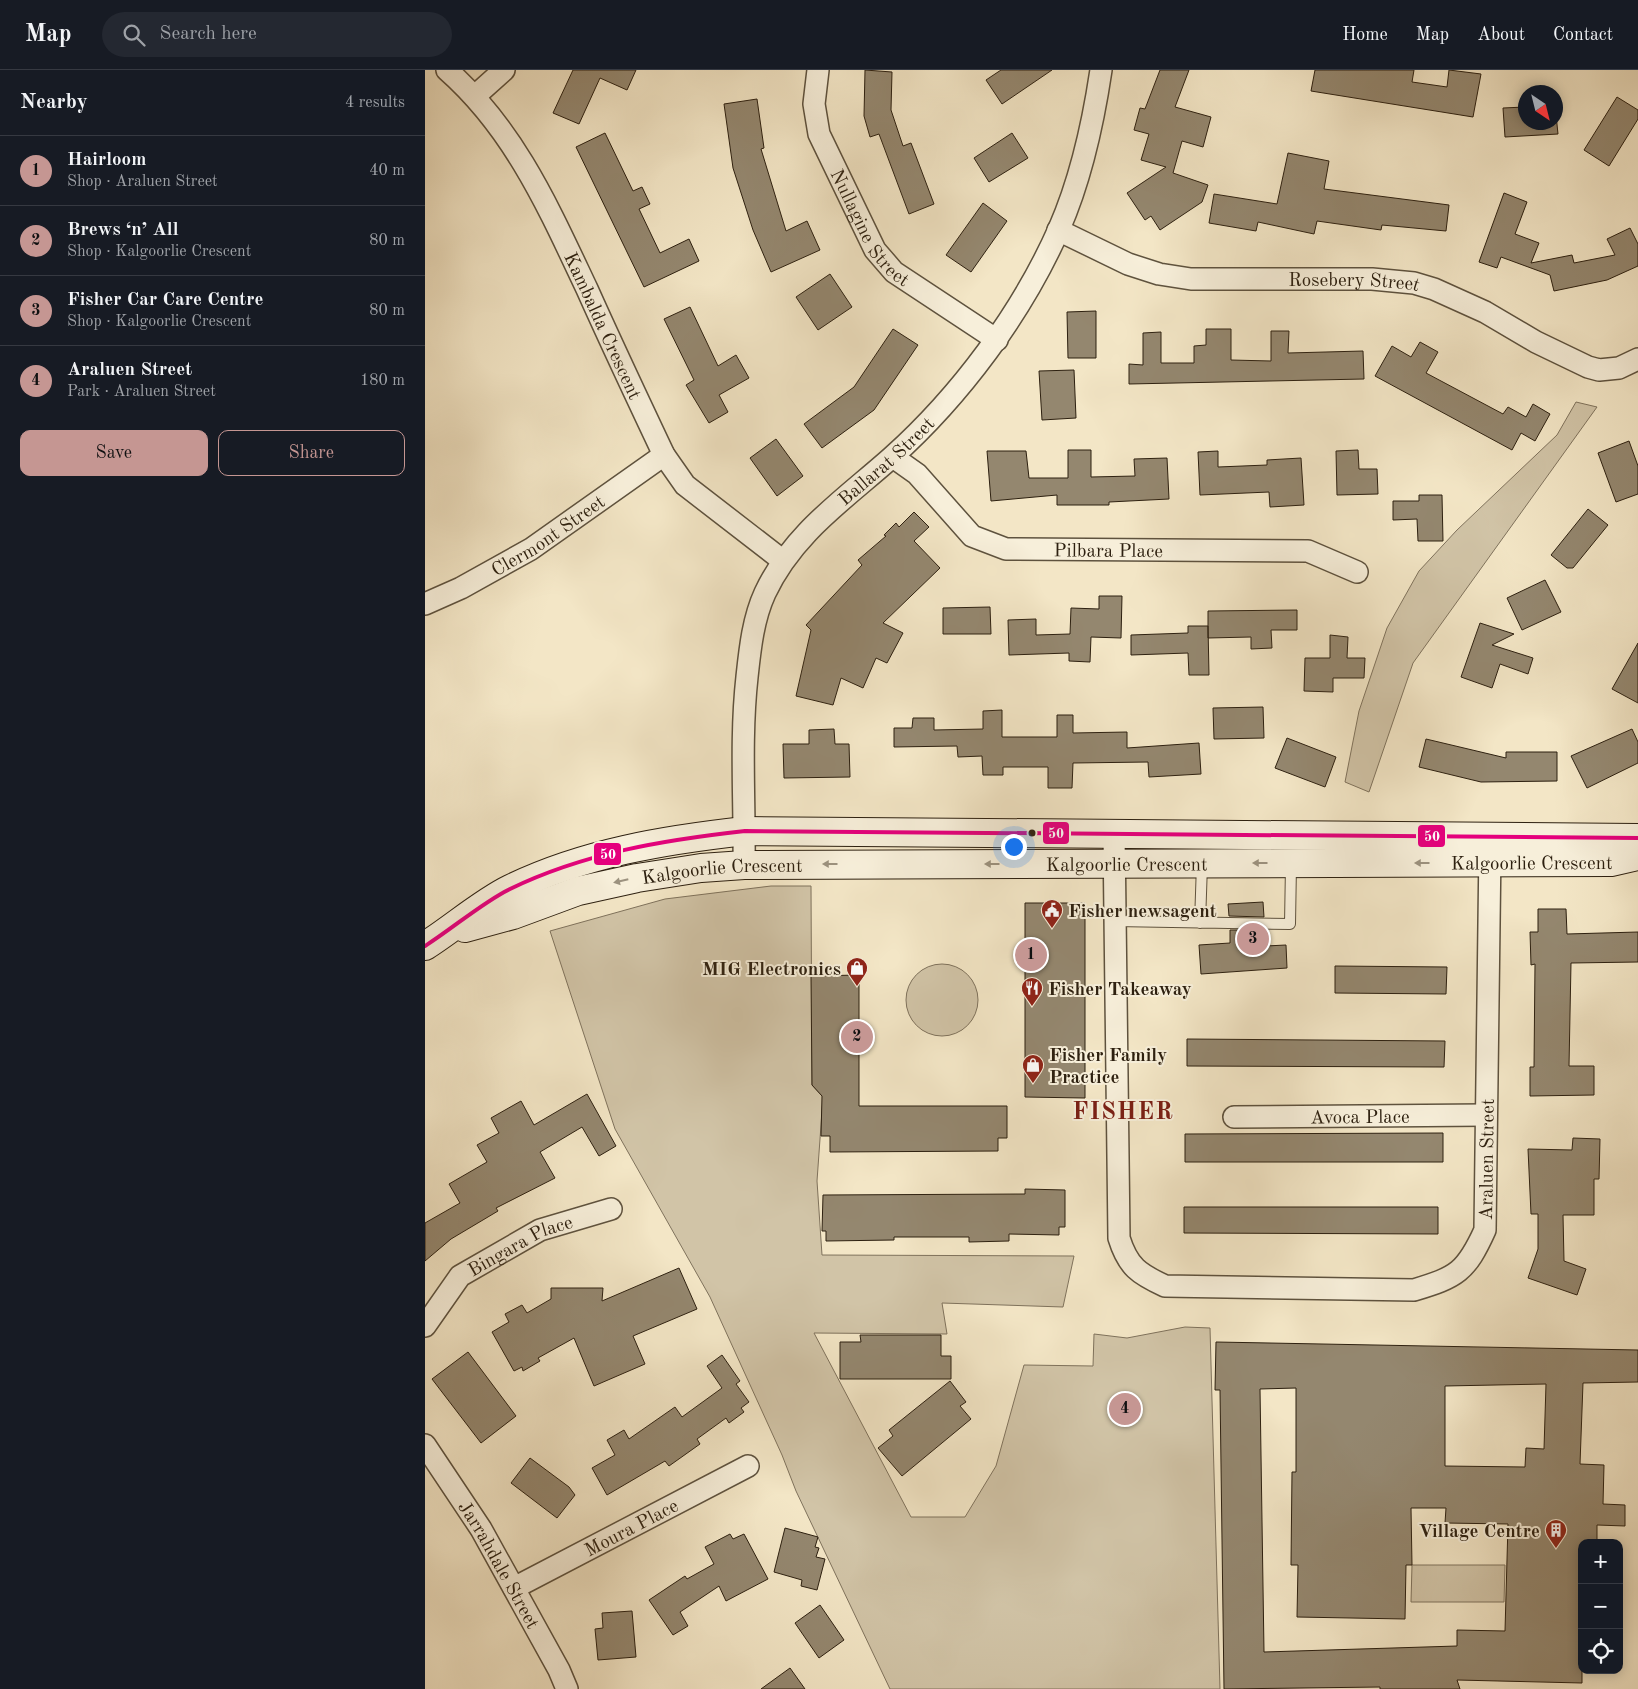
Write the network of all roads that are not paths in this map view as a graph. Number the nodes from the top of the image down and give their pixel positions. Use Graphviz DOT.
graph roads {
  1 [pos="447,70"];
  2 [pos="504,70"];
  3 [pos="818,70"];
  4 [pos="1101,70"];
  5 [pos="475,96"];
  6 [pos="1059,230"];
  7 [pos="997,340"];
  8 [pos="1638,359"];
  9 [pos="664,455"];
  10 [pos="893,456"];
  11 [pos="783,560"];
  12 [pos="1357,572"];
  13 [pos="426,601"];
  14 [pos="745,831"];
  15 [pos="1114,834"];
  16 [pos="1638,838"];
  17 [pos="1490,850"];
  18 [pos="1638,856"];
  19 [pos="1291,863"];
  20 [pos="1114,864"];
  21 [pos="1202,864"];
  22 [pos="744,865"];
  23 [pos="1115,921"];
  24 [pos="1200,923"];
  25 [pos="435,940"];
  26 [pos="1487,1115"];
  27 [pos="1234,1117"];
  28 [pos="611,1209"];
  29 [pos="425,1326"];
  30 [pos="425,1445"];
  31 [pos="748,1466"];
  32 [pos="514,1588"];
  33 [pos="567,1689"];
  1 -- 5 [label="street, Kambalda Crescent"];
  2 -- 5 [label="street"];
  3 -- 7 [label="street, Nullagine Street"];
  4 -- 6 [label="street, Ballarat Street"];
  5 -- 9 [label="street, Kambalda Crescent"];
  6 -- 7 [label="street, Ballarat Street"];
  6 -- 8 [label="street, Rosebery Street"];
  7 -- 10 [label="street, Ballarat Street"];
  9 -- 11 [label="street, Kambalda Crescent"];
  9 -- 13 [label="street, Clermont Street"];
  10 -- 11 [label="street, Ballarat Street"];
  10 -- 12 [label="street, Pilbara Place"];
  11 -- 14 [label="street, Ballarat Street"];
  14 -- 15 [label="street, Kalgoorlie Crescent"];
  14 -- 22 [label="street, Ballarat Street"];
  14 -- 25 [label="street, Kalgoorlie Crescent"];
  15 -- 17 [label="street, Kalgoorlie Crescent"];
  15 -- 20 [label="street, Araluen Street"];
  16 -- 17 [label="street, Kalgoorlie Crescent"];
  17 -- 18 [label="street, Kalgoorlie Crescent"];
  17 -- 19 [label="street, Kalgoorlie Crescent, one-way"];
  17 -- 26 [label="street, Araluen Street"];
  19 -- 21 [label="street, Kalgoorlie Crescent, one-way"];
  19 -- 24 [label="lane"];
  20 -- 21 [label="street, Kalgoorlie Crescent"];
  20 -- 22 [label="street, Kalgoorlie Crescent, one-way"];
  20 -- 23 [label="street, Araluen Street"];
  21 -- 24 [label="lane"];
  22 -- 25 [label="street, Kalgoorlie Crescent, one-way"];
  23 -- 24 [label="lane"];
  23 -- 26 [label="street, Araluen Street"];
  26 -- 27 [label="street, Avoca Place"];
  28 -- 29 [label="street, Bingara Place"];
  30 -- 32 [label="street, Jarrahdale Street"];
  31 -- 32 [label="street, Moura Place"];
  32 -- 33 [label="street, Jarrahdale Street"];
}
